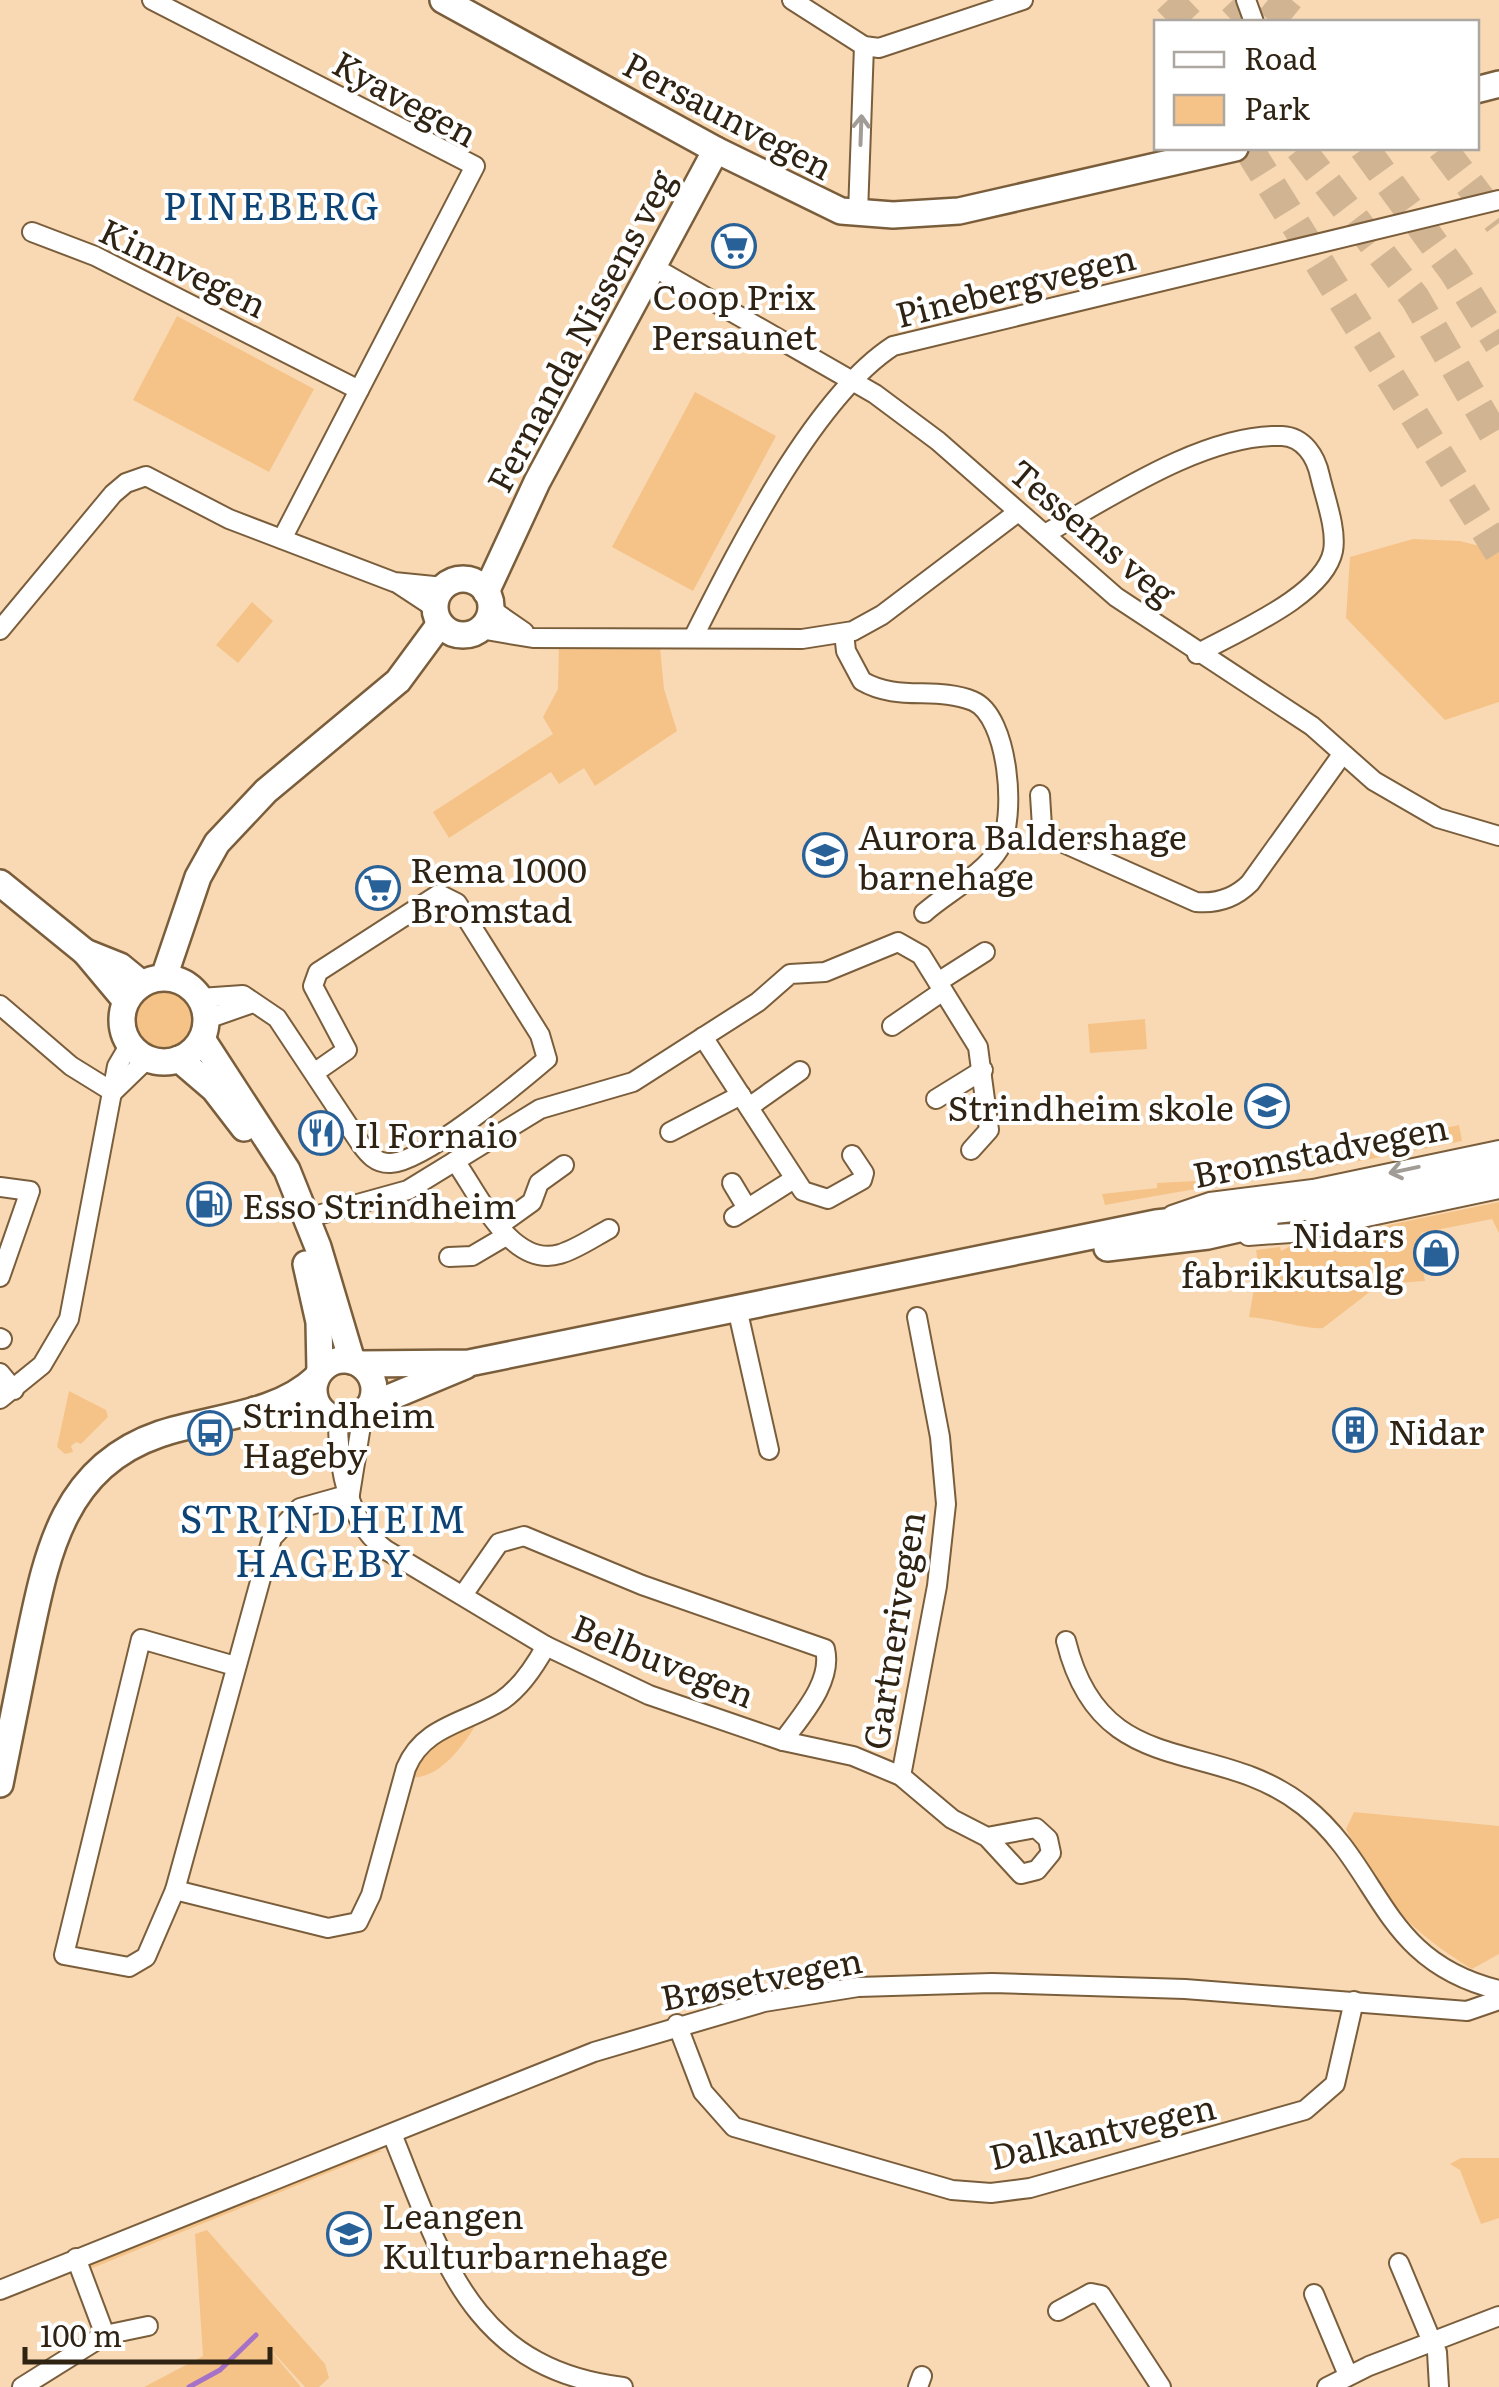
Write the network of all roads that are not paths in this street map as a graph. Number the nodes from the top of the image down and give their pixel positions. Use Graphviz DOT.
graph roads {
  1 [pos="152,0"];
  2 [pos="442,0"];
  3 [pos="792,0"];
  4 [pos="1023,0"];
  5 [pos="471,6"];
  6 [pos="864,46"];
  7 [pos="716,150"];
  8 [pos="1226,150"];
  9 [pos="1499,200"];
  10 [pos="858,213"];
  11 [pos="32,232"];
  12 [pos="650,265"];
  13 [pos="854,382"];
  14 [pos="359,390"];
  15 [pos="1018,512"];
  16 [pos="1044,534"];
  17 [pos="282,539"];
  18 [pos="462,608"];
  19 [pos="0,630"];
  20 [pos="844,633"];
  21 [pos="693,638"];
  22 [pos="1197,654"];
  23 [pos="1341,756"];
  24 [pos="1040,795"];
  25 [pos="1499,836"];
  26 [pos="0,883"];
  27 [pos="924,914"];
  28 [pos="986,952"];
  29 [pos="941,987"];
  30 [pos="175,1000"];
  31 [pos="0,1005"];
  32 [pos="892,1026"];
  33 [pos="703,1037"];
  34 [pos="138,1051"];
  35 [pos="179,1060"];
  36 [pos="982,1070"];
  37 [pos="314,1072"];
  38 [pos="800,1072"];
  39 [pos="113,1092"];
  40 [pos="936,1098"];
  41 [pos="745,1101"];
  42 [pos="670,1132"];
  43 [pos="971,1150"];
  44 [pos="1499,1150"];
  45 [pos="852,1155"];
  46 [pos="455,1161"];
  47 [pos="564,1165"];
  48 [pos="1499,1170"];
  49 [pos="794,1180"];
  50 [pos="732,1183"];
  51 [pos="0,1188"];
  52 [pos="1499,1189"];
  53 [pos="1327,1205"];
  54 [pos="307,1218"];
  55 [pos="1156,1223"];
  56 [pos="609,1229"];
  57 [pos="503,1230"];
  58 [pos="1208,1236"];
  59 [pos="1051,1244"];
  60 [pos="449,1257"];
  61 [pos="0,1277"];
  62 [pos="737,1308"];
  63 [pos="918,1317"];
  64 [pos="356,1362"];
  65 [pos="470,1363"];
  66 [pos="0,1373"];
  67 [pos="318,1375"];
  68 [pos="7,1394"];
  69 [pos="255,1410"];
  70 [pos="350,1414"];
  71 [pos="769,1450"];
  72 [pos="350,1494"];
  73 [pos="464,1595"];
  74 [pos="1066,1641"];
  75 [pos="546,1646"];
  76 [pos="235,1666"];
  77 [pos="783,1742"];
  78 [pos="902,1776"];
  79 [pos="0,1784"];
  80 [pos="987,1838"];
  81 [pos="174,1890"];
  82 [pos="1499,1990"];
  83 [pos="1499,2000"];
  84 [pos="1354,2001"];
  85 [pos="678,2024"];
  86 [pos="392,2134"];
  87 [pos="76,2258"];
  88 [pos="1399,2263"];
  89 [pos="0,2290"];
  90 [pos="1314,2294"];
  91 [pos="1058,2312"];
  92 [pos="1499,2316"];
  93 [pos="148,2326"];
  94 [pos="105,2335"];
  95 [pos="1434,2347"];
  96 [pos="1348,2375"];
  97 [pos="22,2387"];
  98 [pos="623,2387"];
  99 [pos="1161,2387"];
  100 [pos="1328,2387"];
  101 [pos="1439,2387"];
  1 -- 14 [label="street, Kyavegen"];
  2 -- 5 [label="main road, Persaunvegen"];
  3 -- 6 [label="street"];
  4 -- 6 [label="street"];
  5 -- 7 [label="main road, Persaunvegen"];
  10 -- 6 [label="street, one-way"];
  7 -- 10 [label="main road, Persaunvegen"];
  7 -- 12 [label="main road, Fernanda Nissens veg"];
  8 -- 10 [label="main road, Persaunvegen"];
  9 -- 13 [label="street, Pinebergvegen"];
  11 -- 14 [label="street, Kinnvegen"];
  12 -- 13 [label="street, Tessems veg"];
  12 -- 18 [label="main road, Fernanda Nissens veg"];
  13 -- 15 [label="street, Tessems veg"];
  13 -- 21 [label="street, Pinebergvegen"];
  14 -- 17 [label="street, Kyavegen"];
  15 -- 16 [label="street, Tessems veg"];
  15 -- 20 [label="street"];
  16 -- 22 [label="street, Tessems veg"];
  16 -- 22 [label="street"];
  17 -- 18 [label="street"];
  17 -- 19 [label="street"];
  18 -- 21 [label="street"];
  18 -- 30 [label="main road, Fernanda Nissens veg"];
  20 -- 21 [label="street"];
  20 -- 27 [label="street"];
  22 -- 23 [label="street, Tessems veg"];
  23 -- 24 [label="street"];
  23 -- 25 [label="street, Tessems veg"];
  26 -- 30 [label="main road"];
  28 -- 29 [label="street"];
  29 -- 32 [label="street"];
  29 -- 33 [label="street"];
  29 -- 36 [label="street"];
  30 -- 34 [label="main road, Fernanda Nissens veg"];
  30 -- 35 [label="main road"];
  30 -- 37 [label="street"];
  30 -- 54 [label="main road"];
  31 -- 39 [label="street"];
  33 -- 41 [label="street"];
  33 -- 46 [label="street"];
  34 -- 35 [label="main road"];
  34 -- 39 [label="street"];
  35 -- 67 [label="main road"];
  36 -- 40 [label="street"];
  36 -- 43 [label="street"];
  37 -- 37 [label="street"];
  38 -- 41 [label="street"];
  39 -- 68 [label="street"];
  41 -- 42 [label="street"];
  41 -- 49 [label="street"];
  44 -- 55 [label="street, Bromstadvegen, one-way"];
  45 -- 49 [label="street"];
  46 -- 54 [label="street"];
  46 -- 57 [label="street"];
  47 -- 57 [label="street"];
  48 -- 53 [label="main road, Bromstadvegen"];
  49 -- 50 [label="street"];
  51 -- 61 [label="street"];
  52 -- 58 [label="street, Bromstadvegen"];
  53 -- 55 [label="main road, Bromstadvegen"];
  53 -- 58 [label="main road, Bromstadvegen"];
  54 -- 64 [label="main road"];
  55 -- 59 [label="main road, Bromstadvegen"];
  56 -- 57 [label="street"];
  57 -- 60 [label="street"];
  58 -- 59 [label="main road, Bromstadvegen"];
  59 -- 62 [label="main road, Bromstadvegen"];
  62 -- 65 [label="main road, Bromstadvegen"];
  62 -- 71 [label="street"];
  63 -- 78 [label="street, Gartnerivegen"];
  64 -- 65 [label="main road, Bromstadvegen"];
  64 -- 67 [label="main road"];
  64 -- 70 [label="main road"];
  65 -- 70 [label="main road, Bromstadvegen"];
  66 -- 68 [label="street"];
  67 -- 69 [label="main road, Bromstadvegen"];
  67 -- 70 [label="main road"];
  69 -- 70 [label="main road, Bromstadvegen"];
  69 -- 79 [label="main road, Bromstadvegen"];
  70 -- 72 [label="street"];
  70 -- 72 [label="street, Belbuvegen"];
  72 -- 73 [label="street, Belbuvegen"];
  72 -- 76 [label="street"];
  73 -- 75 [label="street, Belbuvegen"];
  73 -- 77 [label="street"];
  74 -- 82 [label="street"];
  75 -- 77 [label="street, Belbuvegen"];
  75 -- 81 [label="street"];
  76 -- 81 [label="street"];
  76 -- 81 [label="street"];
  77 -- 78 [label="street, Belbuvegen"];
  78 -- 80 [label="street, Belbuvegen"];
  83 -- 84 [label="street, Brøsetvegen"];
  84 -- 85 [label="street, Brøsetvegen"];
  84 -- 85 [label="street, Dalkantvegen"];
  85 -- 86 [label="street, Brøsetvegen"];
  86 -- 87 [label="street, Brøsetvegen"];
  86 -- 98 [label="street"];
  87 -- 89 [label="street, Brøsetvegen"];
  87 -- 94 [label="street"];
  88 -- 95 [label="street"];
  90 -- 96 [label="street"];
  91 -- 99 [label="street"];
  92 -- 95 [label="street"];
  93 -- 94 [label="street"];
  94 -- 97 [label="street"];
  95 -- 96 [label="street"];
  95 -- 101 [label="street"];
  96 -- 100 [label="street"];
}
